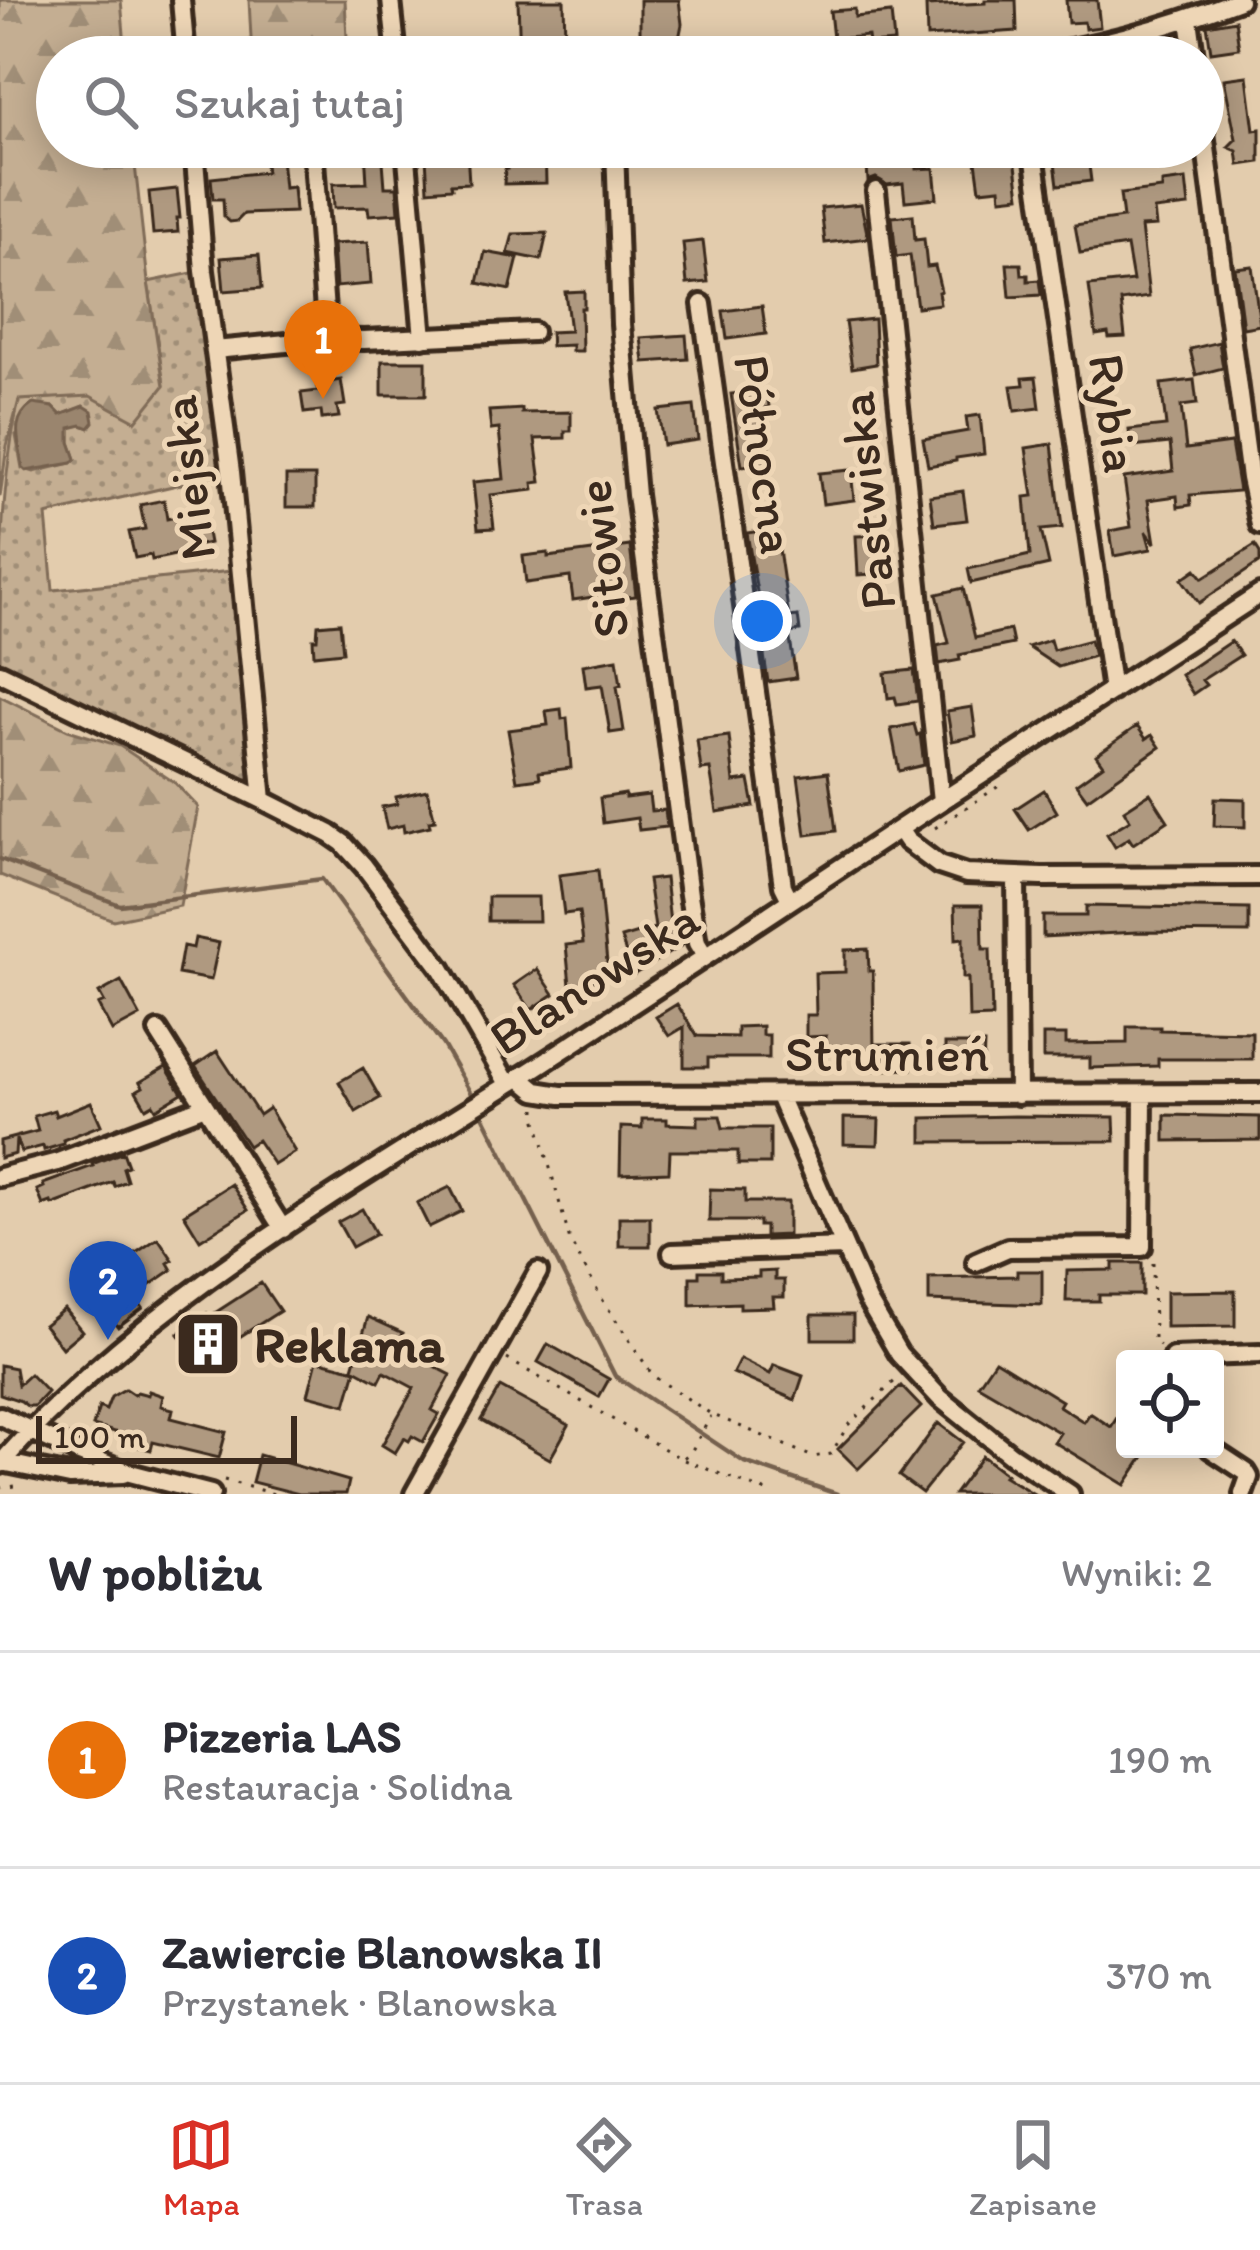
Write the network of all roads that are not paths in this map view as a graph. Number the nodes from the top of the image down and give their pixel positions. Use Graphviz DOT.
graph roads {
  1 [pos="181,0"];
  2 [pos="391,0"];
  3 [pos="1238,0"];
  4 [pos="1189,19"];
  5 [pos="184,36"];
  6 [pos="395,36"];
  7 [pos="1124,36"];
  8 [pos="1191,36"];
  9 [pos="196,168"];
  10 [pos="315,168"];
  11 [pos="408,168"];
  12 [pos="616,168"];
  13 [pos="1036,168"];
  14 [pos="1209,168"];
  15 [pos="876,191"];
  16 [pos="702,304"];
  17 [pos="533,332"];
  18 [pos="423,338"];
  19 [pos="327,339"];
  20 [pos="215,350"];
  21 [pos="1260,525"];
  22 [pos="1260,594"];
  23 [pos="0,674"];
  24 [pos="1112,691"];
  25 [pos="263,800"];
  26 [pos="941,801"];
  27 [pos="899,829"];
  28 [pos="1260,875"];
  29 [pos="1016,877"];
  30 [pos="790,900"];
  31 [pos="705,956"];
  32 [pos="158,1031"];
  33 [pos="513,1081"];
  34 [pos="1260,1093"];
  35 [pos="1143,1094"];
  36 [pos="1018,1095"];
  37 [pos="778,1096"];
  38 [pos="205,1106"];
  39 [pos="0,1177"];
  40 [pos="283,1228"];
  41 [pos="844,1246"];
  42 [pos="672,1253"];
  43 [pos="976,1262"];
  44 [pos="538,1272"];
  45 [pos="1260,1354"];
  46 [pos="1224,1355"];
  47 [pos="0,1416"];
  48 [pos="30,1431"];
  49 [pos="1224,1458"];
  50 [pos="1,1463"];
  51 [pos="130,1473"];
  52 [pos="210,1485"];
  53 [pos="414,1494"];
  54 [pos="1070,1494"];
  55 [pos="1244,1494"];
  1 -- 5 [label="street"];
  2 -- 6 [label="street"];
  3 -- 4 [label="street"];
  4 -- 7 [label="street"];
  4 -- 8 [label="street"];
  9 -- 20 [label="street, Miejska"];
  10 -- 19 [label="street"];
  11 -- 18 [label="street"];
  12 -- 31 [label="street, Sitowie"];
  13 -- 24 [label="street, Rybia"];
  14 -- 21 [label="street"];
  15 -- 26 [label="street, Pastwiska"];
  16 -- 30 [label="street, Północna"];
  17 -- 18 [label="street"];
  18 -- 19 [label="street"];
  19 -- 20 [label="street"];
  20 -- 25 [label="street, Miejska"];
  22 -- 24 [label="street, Blanowska"];
  23 -- 25 [label="street"];
  24 -- 26 [label="street, Blanowska"];
  25 -- 33 [label="street"];
  26 -- 27 [label="street, Blanowska"];
  27 -- 29 [label="street"];
  27 -- 30 [label="street, Blanowska"];
  28 -- 29 [label="street"];
  29 -- 36 [label="street"];
  30 -- 31 [label="street, Blanowska"];
  31 -- 33 [label="street, Blanowska"];
  32 -- 38 [label="street"];
  33 -- 37 [label="street, Strumień"];
  33 -- 40 [label="street, Blanowska"];
  34 -- 35 [label="street, Strumień"];
  35 -- 36 [label="street, Strumień"];
  35 -- 43 [label="street"];
  36 -- 37 [label="street, Strumień"];
  37 -- 41 [label="street"];
  38 -- 39 [label="street"];
  38 -- 40 [label="street"];
  40 -- 48 [label="street, Blanowska"];
  41 -- 42 [label="street"];
  41 -- 54 [label="street"];
  44 -- 53 [label="street"];
  45 -- 46 [label="street"];
  47 -- 48 [label="street"];
  48 -- 50 [label="street, Blanowska"];
  48 -- 51 [label="street"];
  49 -- 55 [label="street"];
  50 -- 51 [label="street"];
  51 -- 52 [label="street"];
}
